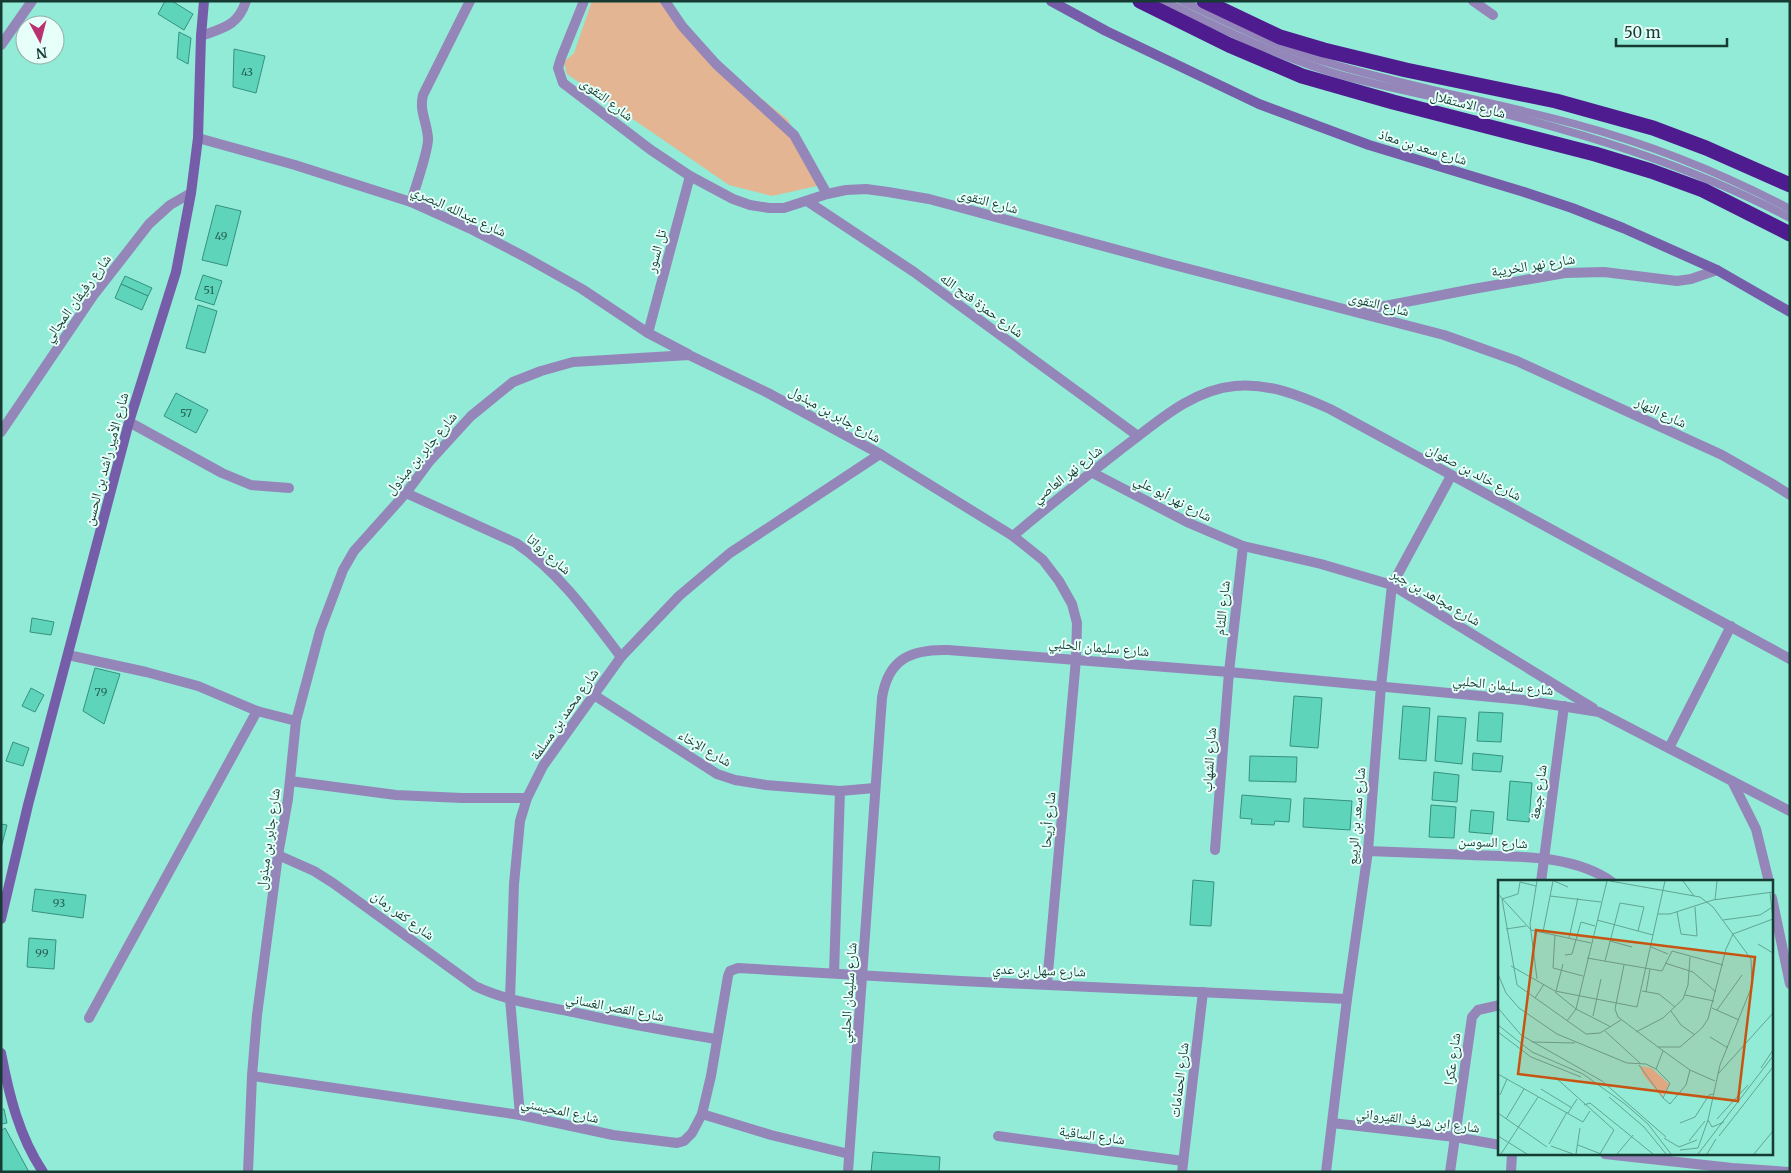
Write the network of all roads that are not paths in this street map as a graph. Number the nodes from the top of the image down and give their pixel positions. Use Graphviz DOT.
graph roads {
  1 [pos="32,1"];
  2 [pos="204,1"];
  3 [pos="246,1"];
  4 [pos="470,1"];
  5 [pos="584,1"];
  6 [pos="665,1"];
  7 [pos="1051,1"];
  8 [pos="1140,1"];
  9 [pos="1164,1"];
  10 [pos="1182,1"];
  11 [pos="1204,1"];
  12 [pos="1473,1"];
  13 [pos="1493,15"];
  14 [pos="201,36"];
  15 [pos="1,45"];
  16 [pos="198,138"];
  17 [pos="690,176"];
  18 [pos="1790,186"];
  19 [pos="191,193"];
  20 [pos="828,194"];
  21 [pos="806,201"];
  22 [pos="411,202"];
  23 [pos="1790,209"];
  24 [pos="1790,218"];
  25 [pos="1790,234"];
  26 [pos="1716,270"];
  27 [pos="1354,312"];
  28 [pos="1790,312"];
  29 [pos="648,333"];
  30 [pos="689,355"];
  31 [pos="1517,361"];
  32 [pos="129,422"];
  33 [pos="1,432"];
  34 [pos="1138,436"];
  35 [pos="880,454"];
  36 [pos="1091,472"];
  37 [pos="1451,476"];
  38 [pos="288,488"];
  39 [pos="406,493"];
  40 [pos="1790,496"];
  41 [pos="1013,536"];
  42 [pos="1242,546"];
  43 [pos="1392,585"];
  44 [pos="1730,626"];
  45 [pos="68,655"];
  46 [pos="621,657"];
  47 [pos="1076,659"];
  48 [pos="1790,659"];
  49 [pos="1229,672"];
  50 [pos="1381,686"];
  51 [pos="594,695"];
  52 [pos="1564,706"];
  53 [pos="257,711"];
  54 [pos="1599,712"];
  55 [pos="296,721"];
  56 [pos="1670,748"];
  57 [pos="290,781"];
  58 [pos="1732,781"];
  59 [pos="876,788"];
  60 [pos="840,791"];
  61 [pos="527,798"];
  62 [pos="1790,811"];
  63 [pos="1215,850"];
  64 [pos="1368,851"];
  65 [pos="278,855"];
  66 [pos="1543,858"];
  67 [pos="1541,880"];
  68 [pos="1609,880"];
  69 [pos="1769,880"];
  70 [pos="1774,908"];
  71 [pos="1,919"];
  72 [pos="730,971"];
  73 [pos="834,974"];
  74 [pos="863,974"];
  75 [pos="1048,984"];
  76 [pos="1790,984"];
  77 [pos="1203,992"];
  78 [pos="510,999"];
  79 [pos="1347,999"];
  80 [pos="1498,1005"];
  81 [pos="89,1018"];
  82 [pos="716,1039"];
  83 [pos="1,1053"];
  84 [pos="252,1076"];
  85 [pos="702,1114"];
  86 [pos="520,1115"];
  87 [pos="1332,1123"];
  88 [pos="998,1136"];
  89 [pos="1455,1137"];
  90 [pos="1498,1145"];
  91 [pos="849,1154"];
  92 [pos="1512,1156"];
  93 [pos="1640,1156"];
  94 [pos="1183,1161"];
  95 [pos="1732,1170"];
  96 [pos="43,1172"];
  97 [pos="248,1172"];
  98 [pos="848,1172"];
  99 [pos="1182,1172"];
  100 [pos="1326,1172"];
  101 [pos="1450,1172"];
  102 [pos="1511,1172"];
  103 [pos="1789,1172"];
  1 -- 15 [label="street"];
  2 -- 14 [label="street, شارع الأمير راشد بن الحسن"];
  3 -- 14 [label="street"];
  4 -- 22 [label="street"];
  5 -- 17 [label="street, شارع التقوى"];
  6 -- 20 [label="street"];
  7 -- 26 [label="street, شارع سعد بن معاذ"];
  8 -- 25 [label="highway, شارع الاستقلال"];
  9 -- 24 [label="lane"];
  10 -- 23 [label="lane"];
  11 -- 18 [label="highway, شارع الاستقلال"];
  12 -- 13 [label="street"];
  14 -- 16 [label="street, شارع الأمير راشد بن الحسن"];
  16 -- 19 [label="street, شارع الأمير راشد بن الحسن"];
  16 -- 22 [label="street, شارع عبدالله البصري"];
  17 -- 21 [label="street, شارع التقوى"];
  17 -- 29 [label="street, تل السور"];
  19 -- 32 [label="street, شارع الأمير راشد بن الحسن"];
  19 -- 33 [label="street, شارع رفيفان المجالي"];
  20 -- 21 [label="street, شارع التقوى"];
  20 -- 27 [label="street, شارع التقوى"];
  21 -- 34 [label="street, شارع حمزة فتح الله"];
  22 -- 29 [label="street, شارع عبدالله البصري"];
  26 -- 27 [label="street, شارع نهر الخريبة"];
  26 -- 28 [label="street, شارع سعد بن معاذ"];
  27 -- 31 [label="street, شارع التقوى"];
  29 -- 30 [label="street, شارع عبدالله البصري"];
  30 -- 35 [label="street, شارع جابر بن مبذول"];
  30 -- 39 [label="street, شارع جابر بن مبذول"];
  31 -- 40 [label="street, شارع النهار"];
  32 -- 38 [label="street"];
  32 -- 45 [label="street, شارع الأمير راشد بن الحسن"];
  34 -- 36 [label="street, شارع نهر العاصي"];
  34 -- 37 [label="street, شارع خالد بن صفوان"];
  35 -- 41 [label="street, شارع جابر بن مبذول"];
  35 -- 46 [label="street, شارع محمد بن مسلمة"];
  36 -- 41 [label="street, شارع نهر العاصي"];
  36 -- 42 [label="street, شارع نهر أبو علي"];
  37 -- 43 [label="street, شارع سعد بن الربيع"];
  37 -- 44 [label="street, شارع خالد بن صفوان"];
  39 -- 46 [label="street, شارع زواتا"];
  39 -- 55 [label="street, شارع جابر بن مبذول"];
  41 -- 47 [label="street, شارع جابر بن مبذول"];
  42 -- 43 [label="street, شارع مجاهد بن جبر"];
  42 -- 49 [label="street, شارع اللثام"];
  43 -- 50 [label="street, شارع سعد بن الربيع"];
  43 -- 54 [label="street, شارع مجاهد بن جبر"];
  44 -- 48 [label="street, شارع خالد بن صفوان"];
  44 -- 56 [label="street"];
  45 -- 53 [label="street"];
  45 -- 71 [label="street, شارع الأمير راشد بن الحسن"];
  46 -- 51 [label="street, شارع محمد بن مسلمة"];
  47 -- 49 [label="street, شارع سليمان الحلبي"];
  47 -- 59 [label="street, شارع سليمان الحلبي"];
  47 -- 75 [label="street, شارع أريحا"];
  49 -- 50 [label="street, شارع سليمان الحلبي"];
  49 -- 63 [label="street, شارع الشهاب"];
  50 -- 52 [label="street, شارع سليمان الحلبي"];
  50 -- 64 [label="street, شارع سعد بن الربيع"];
  51 -- 60 [label="street, شارع الإخاء"];
  51 -- 61 [label="street, شارع محمد بن مسلمة"];
  52 -- 54 [label="street, شارع سليمان الحلبي"];
  52 -- 66 [label="street, شارع جبعة"];
  53 -- 55 [label="street"];
  53 -- 81 [label="street"];
  54 -- 56 [label="street, شارع سليمان الحلبي"];
  55 -- 57 [label="street, شارع جابر بن مبذول"];
  56 -- 58 [label="street, شارع سليمان الحلبي"];
  57 -- 61 [label="street"];
  57 -- 65 [label="street, شارع جابر بن مبذول"];
  58 -- 62 [label="street, شارع سليمان الحلبي"];
  58 -- 69 [label="street"];
  59 -- 60 [label="street, شارع الإخاء"];
  59 -- 74 [label="street, شارع سليمان الحلبي"];
  60 -- 73 [label="street"];
  61 -- 78 [label="street, شارع محمد بن مسلمة"];
  64 -- 66 [label="street, شارع السوسن"];
  64 -- 79 [label="street, شارع سعد بن الربيع"];
  65 -- 78 [label="street, شارع كفر رمان"];
  65 -- 84 [label="street, شارع جابر بن مبذول"];
  66 -- 67 [label="street, شارع جبعة"];
  66 -- 68 [label="street, شارع السوسن"];
  70 -- 76 [label="street"];
  72 -- 73 [label="street, شارع سهل بن عدي"];
  72 -- 82 [label="street, شارع المحيسني"];
  73 -- 74 [label="street, شارع سهل بن عدي"];
  74 -- 75 [label="street, شارع سهل بن عدي"];
  74 -- 91 [label="street, شارع سليمان الحلبي"];
  75 -- 77 [label="street, شارع سهل بن عدي"];
  77 -- 79 [label="street, شارع سهل بن عدي"];
  77 -- 94 [label="street, شارع الحمامات"];
  78 -- 82 [label="street, شارع القصر الغساني"];
  78 -- 86 [label="street, شارع محمد بن مسلمة"];
  79 -- 87 [label="street, شارع سعد بن الربيع"];
  80 -- 89 [label="street, شارع عكرا"];
  82 -- 85 [label="street, شارع المحيسني"];
  83 -- 96 [label="street"];
  84 -- 86 [label="street, شارع المحيسني"];
  84 -- 97 [label="street, شارع جابر بن مبذول"];
  85 -- 86 [label="street, شارع المحيسني"];
  85 -- 91 [label="street"];
  87 -- 89 [label="street, شارع ابن شرف القيرواني"];
  87 -- 100 [label="street, شارع سعد بن الربيع"];
  88 -- 94 [label="street, شارع الساقية"];
  89 -- 90 [label="street, شارع ابن شرف القيرواني"];
  89 -- 101 [label="street, شارع عكرا"];
  91 -- 98 [label="street, شارع سليمان الحلبي"];
  92 -- 102 [label="street"];
  93 -- 95 [label="street"];
  94 -- 99 [label="street, شارع الحمامات"];
  95 -- 103 [label="street"];
}
